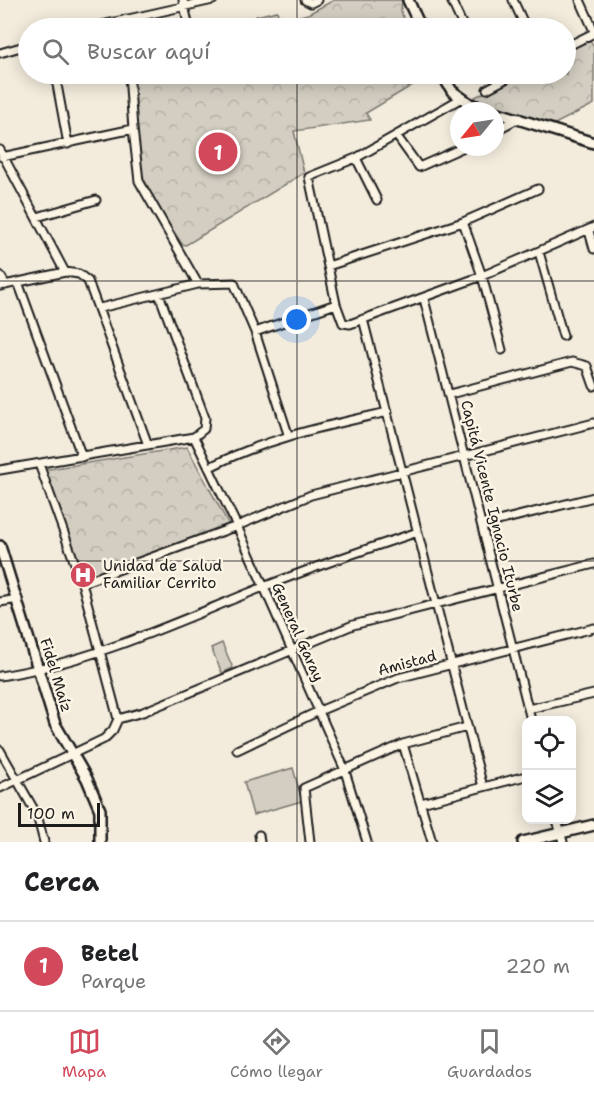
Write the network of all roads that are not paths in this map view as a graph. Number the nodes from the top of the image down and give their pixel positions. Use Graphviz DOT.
graph roads {
  1 [pos="213,0"];
  2 [pos="305,0"];
  3 [pos="317,0"];
  4 [pos="408,0"];
  5 [pos="451,0"];
  6 [pos="513,0"];
  7 [pos="580,0"];
  8 [pos="184,3"];
  9 [pos="130,18"];
  10 [pos="187,18"];
  11 [pos="416,18"];
  12 [pos="459,18"];
  13 [pos="521,18"];
  14 [pos="594,32"];
  15 [pos="576,42"];
  16 [pos="18,48"];
  17 [pos="0,53"];
  18 [pos="57,84"];
  19 [pos="130,84"];
  20 [pos="449,84"];
  21 [pos="495,84"];
  22 [pos="487,88"];
  23 [pos="460,99"];
  24 [pos="520,118"];
  25 [pos="504,126"];
  26 [pos="133,129"];
  27 [pos="396,135"];
  28 [pos="594,143"];
  29 [pos="68,144"];
  30 [pos="450,154"];
  31 [pos="1,155"];
  32 [pos="356,158"];
  33 [pos="538,189"];
  34 [pos="96,200"];
  35 [pos="377,200"];
  36 [pos="37,217"];
  37 [pos="463,222"];
  38 [pos="591,229"];
  39 [pos="594,249"];
  40 [pos="539,252"];
  41 [pos="328,266"];
  42 [pos="65,272"];
  43 [pos="0,275"];
  44 [pos="482,276"];
  45 [pos="18,282"];
  46 [pos="198,284"];
  47 [pos="3,285"];
  48 [pos="159,294"];
  49 [pos="424,298"];
  50 [pos="336,304"];
  51 [pos="100,308"];
  52 [pos="363,319"];
  53 [pos="255,332"];
  54 [pos="563,336"];
  55 [pos="502,350"];
  56 [pos="593,373"];
  57 [pos="594,386"];
  58 [pos="450,394"];
  59 [pos="388,412"];
  60 [pos="594,423"];
  61 [pos="288,434"];
  62 [pos="194,437"];
  63 [pos="148,445"];
  64 [pos="466,456"];
  65 [pos="82,457"];
  66 [pos="39,464"];
  67 [pos="210,467"];
  68 [pos="0,470"];
  69 [pos="403,470"];
  70 [pos="594,497"];
  71 [pos="482,525"];
  72 [pos="237,526"];
  73 [pos="418,532"];
  74 [pos="0,546"];
  75 [pos="594,564"];
  76 [pos="82,583"];
  77 [pos="263,587"];
  78 [pos="498,588"];
  79 [pos="18,599"];
  80 [pos="0,602"];
  81 [pos="437,603"];
  82 [pos="594,628"];
  83 [pos="513,649"];
  84 [pos="291,652"];
  85 [pos="100,653"];
  86 [pos="452,666"];
  87 [pos="38,670"];
  88 [pos="0,676"];
  89 [pos="594,694"];
  90 [pos="528,709"];
  91 [pos="319,711"];
  92 [pos="530,716"];
  93 [pos="118,719"];
  94 [pos="467,727"];
  95 [pos="403,744"];
  96 [pos="0,750"];
  97 [pos="237,750"];
  98 [pos="72,753"];
  99 [pos="344,768"];
  100 [pos="522,777"];
  101 [pos="19,780"];
  102 [pos="483,787"];
  103 [pos="0,788"];
  104 [pos="421,803"];
  105 [pos="594,825"];
  106 [pos="562,837"];
  107 [pos="44,842"];
  108 [pos="100,842"];
  109 [pos="310,842"];
  110 [pos="367,842"];
  111 [pos="432,842"];
  112 [pos="523,842"];
  1 -- 8 [label="street"];
  2 -- 3 [label="street"];
  4 -- 11 [label="street"];
  5 -- 12 [label="street"];
  6 -- 13 [label="street"];
  7 -- 14 [label="street"];
  8 -- 9 [label="street"];
  8 -- 10 [label="street"];
  14 -- 15 [label="street"];
  16 -- 17 [label="street"];
  18 -- 29 [label="street"];
  19 -- 26 [label="street"];
  20 -- 23 [label="street"];
  21 -- 22 [label="street"];
  23 -- 24 [label="street"];
  23 -- 27 [label="street"];
  24 -- 25 [label="street"];
  24 -- 28 [label="street"];
  26 -- 29 [label="street"];
  26 -- 46 [label="street"];
  27 -- 30 [label="street"];
  27 -- 32 [label="street"];
  29 -- 31 [label="street"];
  31 -- 36 [label="street"];
  32 -- 35 [label="street"];
  32 -- 41 [label="street"];
  33 -- 37 [label="street"];
  34 -- 36 [label="street"];
  36 -- 42 [label="street"];
  37 -- 41 [label="street"];
  37 -- 44 [label="street"];
  38 -- 39 [label="street"];
  38 -- 40 [label="street"];
  40 -- 44 [label="street"];
  40 -- 54 [label="street"];
  41 -- 50 [label="street"];
  42 -- 45 [label="street"];
  42 -- 51 [label="street"];
  43 -- 47 [label="street"];
  44 -- 49 [label="street"];
  44 -- 55 [label="street"];
  45 -- 47 [label="street"];
  45 -- 65 [label="street"];
  46 -- 48 [label="street"];
  46 -- 53 [label="street"];
  48 -- 51 [label="street"];
  48 -- 62 [label="street"];
  49 -- 52 [label="street"];
  49 -- 58 [label="street, Capitá Vicente Ignacio Iturbe"];
  50 -- 52 [label="street"];
  50 -- 53 [label="street"];
  51 -- 63 [label="street"];
  52 -- 59 [label="street"];
  53 -- 61 [label="street"];
  56 -- 57 [label="street"];
  56 -- 58 [label="street"];
  58 -- 64 [label="street, Capitá Vicente Ignacio Iturbe"];
  59 -- 61 [label="street"];
  59 -- 69 [label="street"];
  60 -- 64 [label="street"];
  61 -- 67 [label="street"];
  62 -- 63 [label="street"];
  62 -- 67 [label="street, General Garay"];
  63 -- 65 [label="street"];
  64 -- 69 [label="street"];
  64 -- 71 [label="street, Capitá Vicente Ignacio Iturbe"];
  65 -- 66 [label="street"];
  66 -- 68 [label="street"];
  66 -- 76 [label="street"];
  67 -- 72 [label="street, General Garay"];
  69 -- 72 [label="street"];
  69 -- 73 [label="street"];
  70 -- 71 [label="street"];
  71 -- 78 [label="street, Capitá Vicente Ignacio Iturbe"];
  72 -- 76 [label="street"];
  72 -- 77 [label="street, General Garay"];
  73 -- 77 [label="street"];
  73 -- 81 [label="street"];
  74 -- 79 [label="street, Fidel Maíz"];
  75 -- 78 [label="street"];
  76 -- 85 [label="street"];
  77 -- 84 [label="street, General Garay"];
  77 -- 85 [label="street"];
  78 -- 81 [label="street"];
  78 -- 83 [label="street, Capitá Vicente Ignacio Iturbe"];
  79 -- 80 [label="street"];
  79 -- 87 [label="street, Fidel Maíz"];
  81 -- 84 [label="street"];
  81 -- 86 [label="street"];
  82 -- 83 [label="street, Amistad"];
  83 -- 86 [label="street, Amistad"];
  83 -- 90 [label="street, Capitá Vicente Ignacio Iturbe"];
  84 -- 91 [label="street, General Garay"];
  84 -- 93 [label="street"];
  85 -- 87 [label="street"];
  85 -- 93 [label="street"];
  86 -- 91 [label="street, Amistad"];
  86 -- 94 [label="street"];
  87 -- 88 [label="street"];
  87 -- 98 [label="street, Fidel Maíz"];
  89 -- 90 [label="street"];
  90 -- 92 [label="street, Capitá Vicente Ignacio Iturbe"];
  91 -- 97 [label="street, Amistad"];
  91 -- 99 [label="street, General Garay"];
  93 -- 98 [label="street"];
  94 -- 95 [label="street"];
  94 -- 102 [label="street"];
  95 -- 99 [label="street"];
  95 -- 104 [label="street"];
  96 -- 101 [label="street"];
  98 -- 101 [label="street"];
  98 -- 108 [label="street, Fidel Maíz"];
  99 -- 109 [label="street"];
  99 -- 110 [label="street, General Garay"];
  100 -- 102 [label="street"];
  101 -- 103 [label="street"];
  101 -- 107 [label="street"];
  102 -- 104 [label="street"];
  104 -- 111 [label="street"];
  105 -- 106 [label="street"];
  106 -- 112 [label="street"];
}
